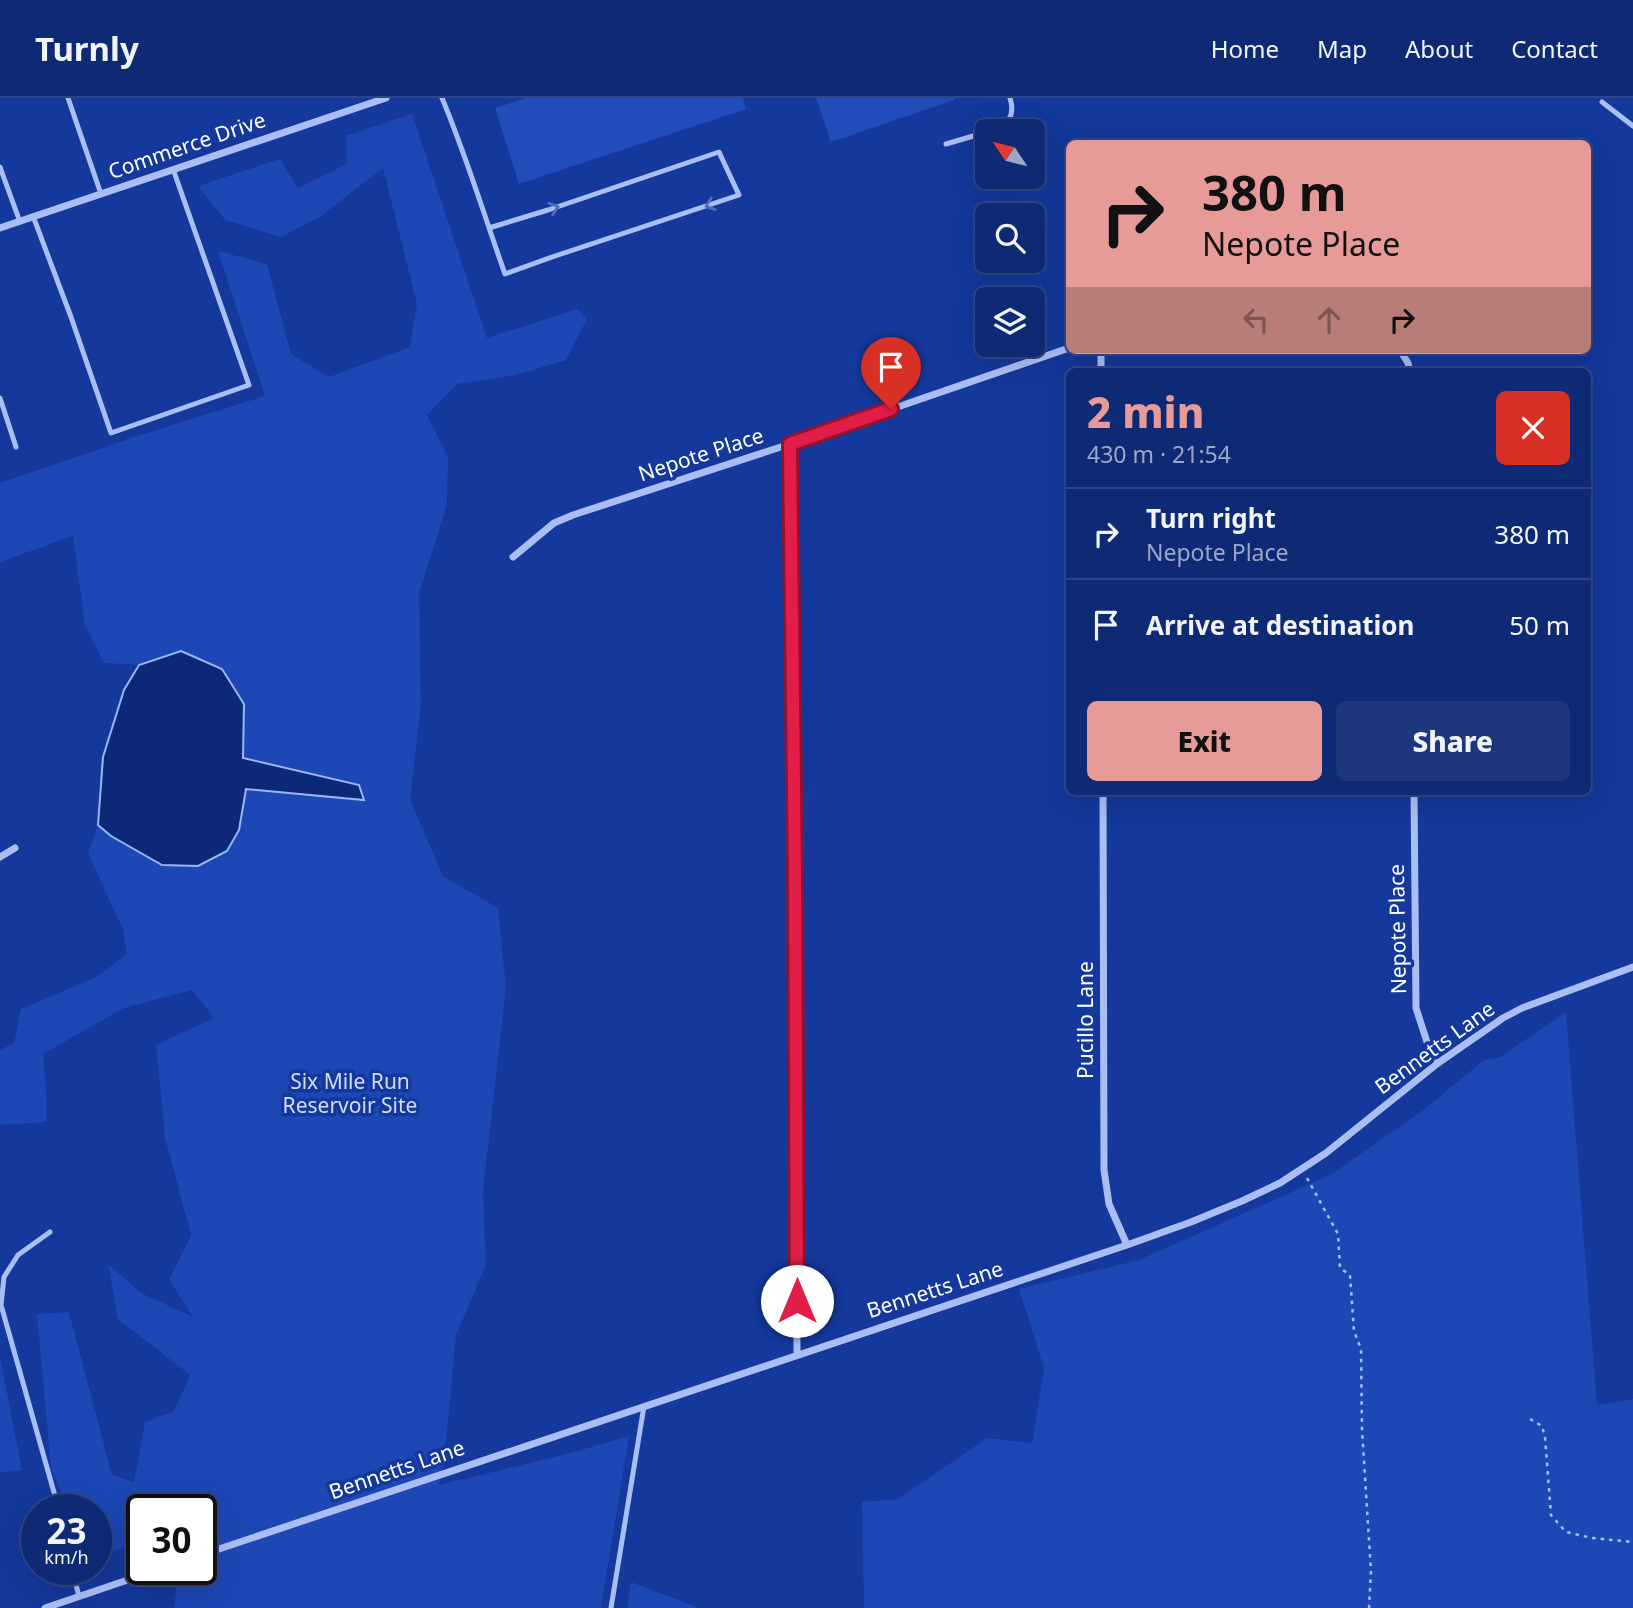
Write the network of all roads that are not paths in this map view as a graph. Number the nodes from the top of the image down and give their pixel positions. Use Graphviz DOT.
graph roads {
  1 [pos="68,98"];
  2 [pos="386,98"];
  3 [pos="442,98"];
  4 [pos="1010,98"];
  5 [pos="1602,102"];
  6 [pos="1008,119"];
  7 [pos="1633,126"];
  8 [pos="975,136"];
  9 [pos="947,144"];
  10 [pos="0,167"];
  11 [pos="173,169"];
  12 [pos="101,194"];
  13 [pos="33,216"];
  14 [pos="20,222"];
  15 [pos="0,228"];
  16 [pos="489,228"];
  17 [pos="1066,349"];
  18 [pos="0,398"];
  19 [pos="790,444"];
  20 [pos="16,447"];
  21 [pos="513,557"];
  22 [pos="1103,795"];
  23 [pos="1414,795"];
  24 [pos="15,848"];
  25 [pos="0,857"];
  26 [pos="1633,967"];
  27 [pos="1438,1063"];
  28 [pos="50,1232"];
  29 [pos="1127,1245"];
  30 [pos="797,1354"];
  31 [pos="644,1405"];
  32 [pos="54,1494"];
  33 [pos="217,1550"];
  34 [pos="126,1580"];
  35 [pos="76,1585"];
  36 [pos="79,1596"];
  37 [pos="45,1608"];
  38 [pos="611,1608"];
  1 -- 12 [label="lane"];
  2 -- 11 [label="street, Commerce Drive"];
  3 -- 16 [label="lane"];
  4 -- 6 [label="lane"];
  5 -- 7 [label="lane"];
  8 -- 9 [label="lane"];
  10 -- 14 [label="lane"];
  11 -- 12 [label="street, Commerce Drive"];
  11 -- 13 [label="lane"];
  12 -- 13 [label="street, Commerce Drive"];
  13 -- 14 [label="street, Commerce Drive"];
  14 -- 15 [label="street, Commerce Drive"];
  16 -- 16 [label="lane, one-way"];
  17 -- 19 [label="street, Nepote Place"];
  18 -- 20 [label="lane"];
  19 -- 21 [label="street, Nepote Place"];
  19 -- 30 [label="street"];
  22 -- 29 [label="street, Pucillo Lane"];
  23 -- 27 [label="street, Nepote Place"];
  24 -- 25 [label="street"];
  26 -- 27 [label="street, Bennetts Lane"];
  27 -- 29 [label="street, Bennetts Lane"];
  28 -- 32 [label="lane"];
  29 -- 30 [label="street, Bennetts Lane"];
  30 -- 31 [label="street, Bennetts Lane"];
  31 -- 33 [label="street, Bennetts Lane"];
  31 -- 38 [label="lane"];
  34 -- 36 [label="street"];
  35 -- 36 [label="lane"];
  36 -- 37 [label="street"];
}
